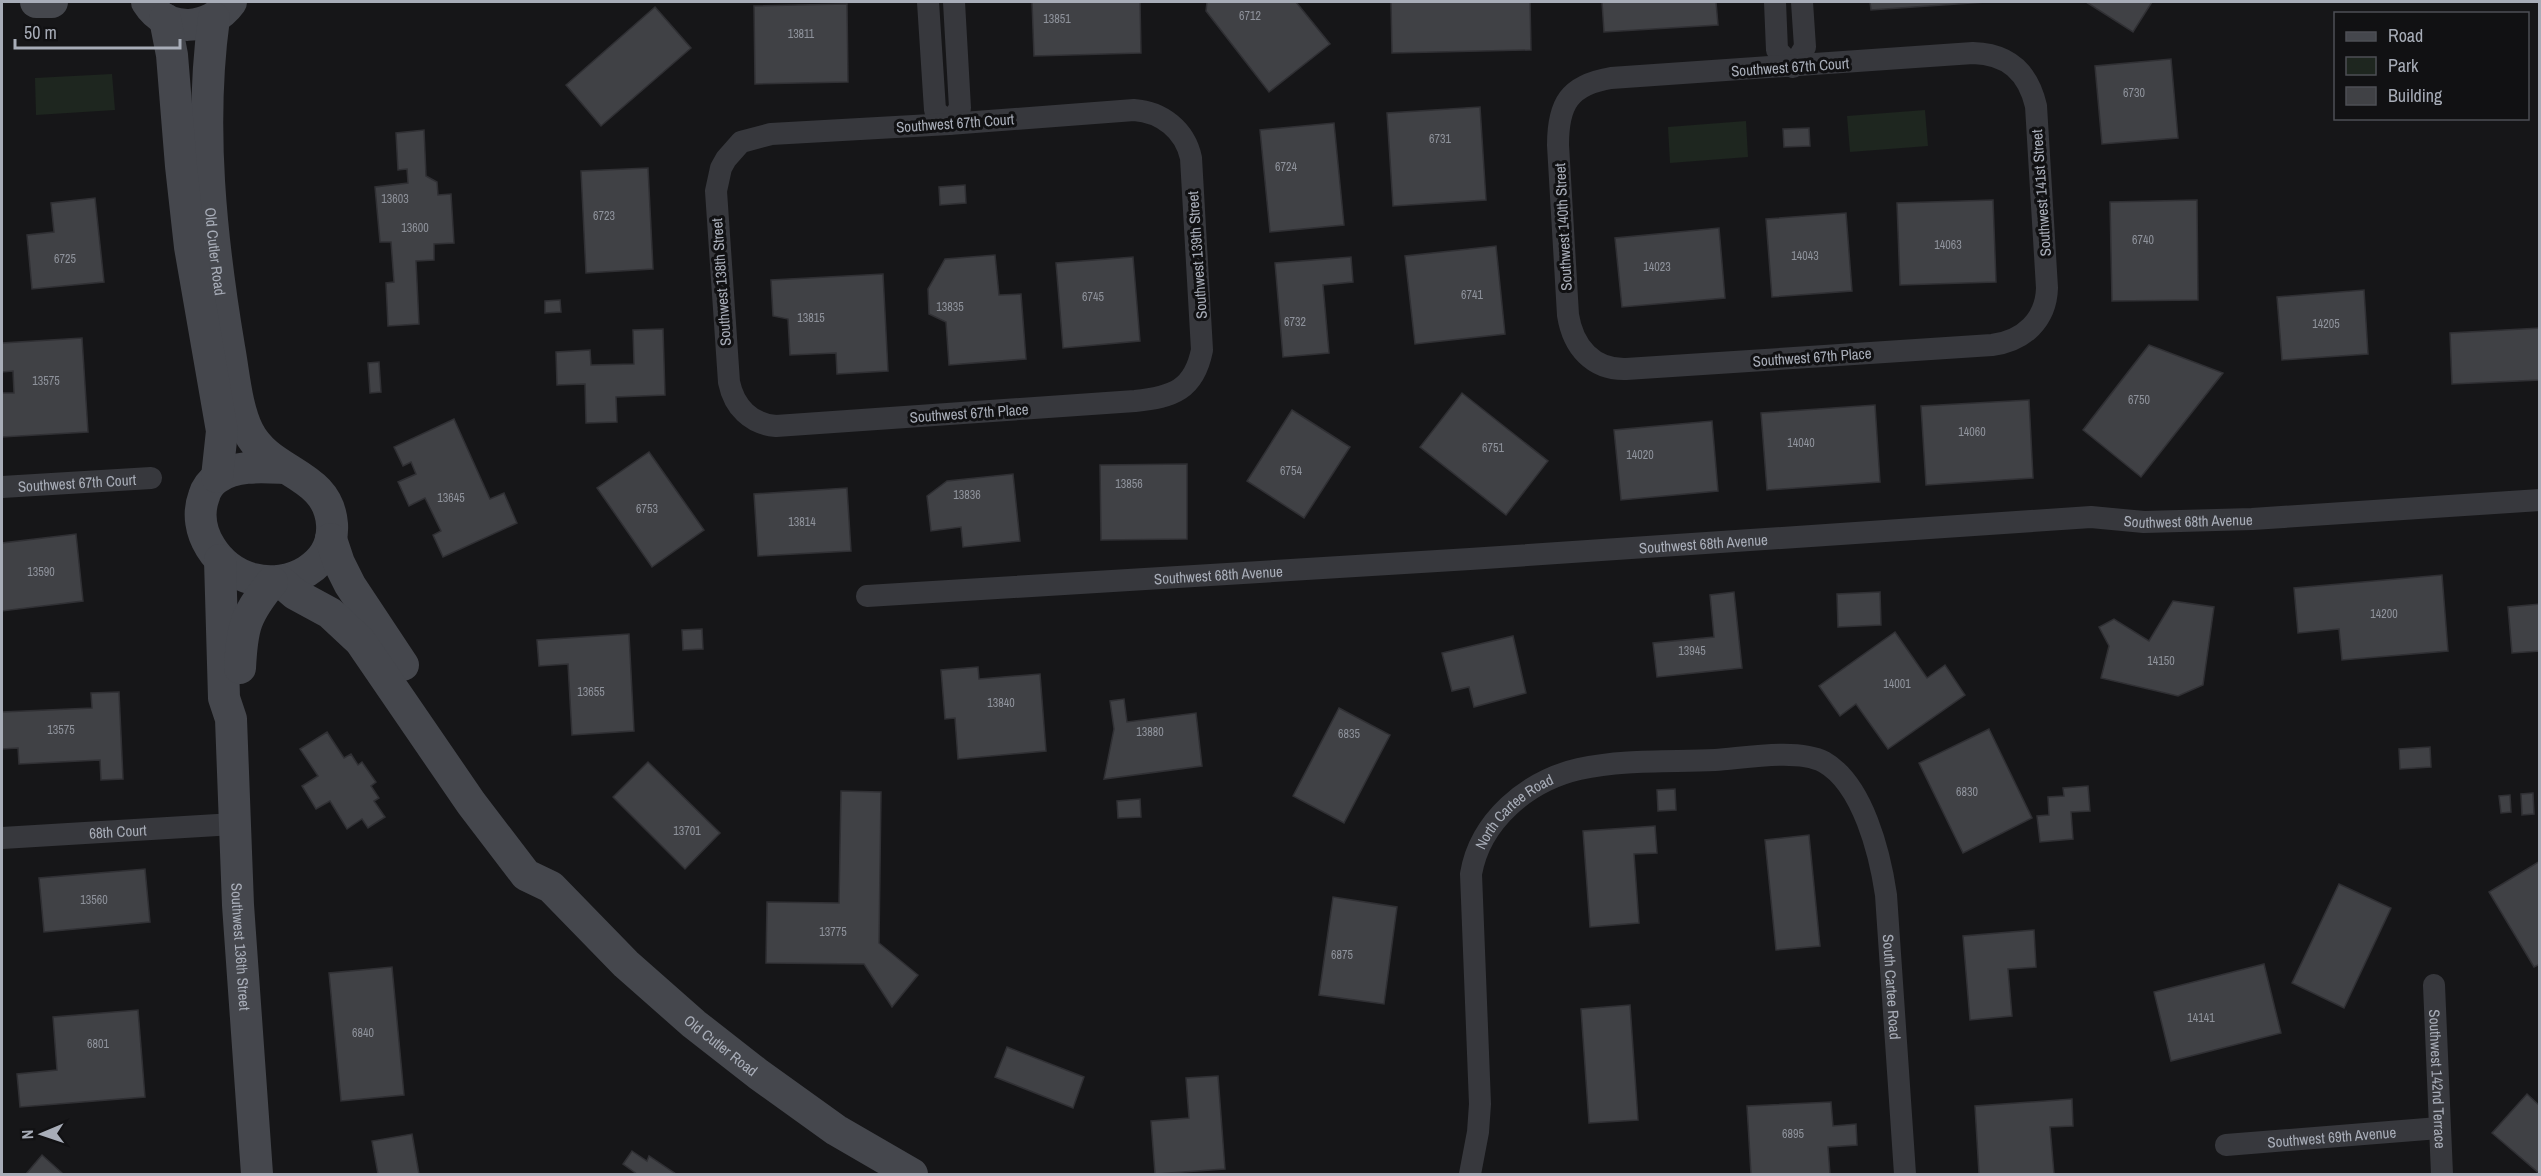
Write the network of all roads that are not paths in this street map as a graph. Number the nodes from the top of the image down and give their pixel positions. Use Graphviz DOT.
graph roads {
  1 [pos="36,2"];
  2 [pos="52,2"];
  3 [pos="928,2"];
  4 [pos="954,2"];
  5 [pos="1775,2"];
  6 [pos="1802,2"];
  7 [pos="147,7"];
  8 [pos="223,10"];
  9 [pos="2014,64"];
  10 [pos="1793,67"];
  11 [pos="1569,97"];
  12 [pos="949,124"];
  13 [pos="1176,129"];
  14 [pos="732,150"];
  15 [pos="2035,325"];
  16 [pos="1586,355"];
  17 [pos="1190,381"];
  18 [pos="746,414"];
  19 [pos="283,468"];
  20 [pos="217,477"];
  21 [pos="151,478"];
  22 [pos="2,487"];
  23 [pos="2540,500"];
  24 [pos="332,538"];
  25 [pos="220,560"];
  26 [pos="276,582"];
  27 [pos="867,596"];
  28 [pos="231,719"];
  29 [pos="1859,804"];
  30 [pos="234,824"];
  31 [pos="2,838"];
  32 [pos="551,887"];
  33 [pos="2434,985"];
  34 [pos="2439,1128"];
  35 [pos="2226,1144"];
  36 [pos="258,1174"];
  37 [pos="912,1174"];
  38 [pos="1470,1174"];
  39 [pos="1905,1174"];
  40 [pos="2442,1174"];
  1 -- 2 [label="main road"];
  3 -- 12 [label="street"];
  4 -- 12 [label="street"];
  5 -- 10 [label="street"];
  6 -- 10 [label="street"];
  7 -- 8 [label="main road, Old Cutler Road"];
  7 -- 20 [label="main road, Old Cutler Road"];
  8 -- 19 [label="main road, Old Cutler Road"];
  9 -- 10 [label="street, Southwest 67th Court"];
  9 -- 15 [label="street, Southwest 141st Street"];
  10 -- 11 [label="street, Southwest 67th Court"];
  11 -- 16 [label="street, Southwest 140th Street"];
  12 -- 13 [label="street, Southwest 67th Court"];
  12 -- 14 [label="street, Southwest 67th Court"];
  13 -- 17 [label="street, Southwest 139th Street"];
  14 -- 18 [label="street, Southwest 138th Street"];
  15 -- 16 [label="street, Southwest 67th Place"];
  17 -- 18 [label="street, Southwest 67th Place"];
  19 -- 20 [label="main road, Old Cutler Road"];
  19 -- 24 [label="main road, Old Cutler Road"];
  20 -- 25 [label="main road, Old Cutler Road"];
  21 -- 22 [label="street, Southwest 67th Court"];
  23 -- 27 [label="street, Southwest 68th Avenue"];
  24 -- 26 [label="main road"];
  24 -- 32 [label="main road, Old Cutler Road"];
  25 -- 26 [label="main road, Old Cutler Road"];
  25 -- 28 [label="main road, Southwest 136th Street"];
  26 -- 28 [label="main road, Southwest 136th Street"];
  26 -- 32 [label="main road"];
  28 -- 30 [label="main road, Southwest 136th Street"];
  29 -- 38 [label="street, North Cartee Road"];
  29 -- 39 [label="street, South Cartee Road"];
  30 -- 31 [label="street, 68th Court"];
  30 -- 36 [label="main road, Southwest 136th Street"];
  32 -- 37 [label="main road, Old Cutler Road"];
  33 -- 34 [label="street, Southwest 142nd Terrace"];
  34 -- 35 [label="street, Southwest 69th Avenue"];
  34 -- 40 [label="street, Southwest 142nd Terrace"];
}
